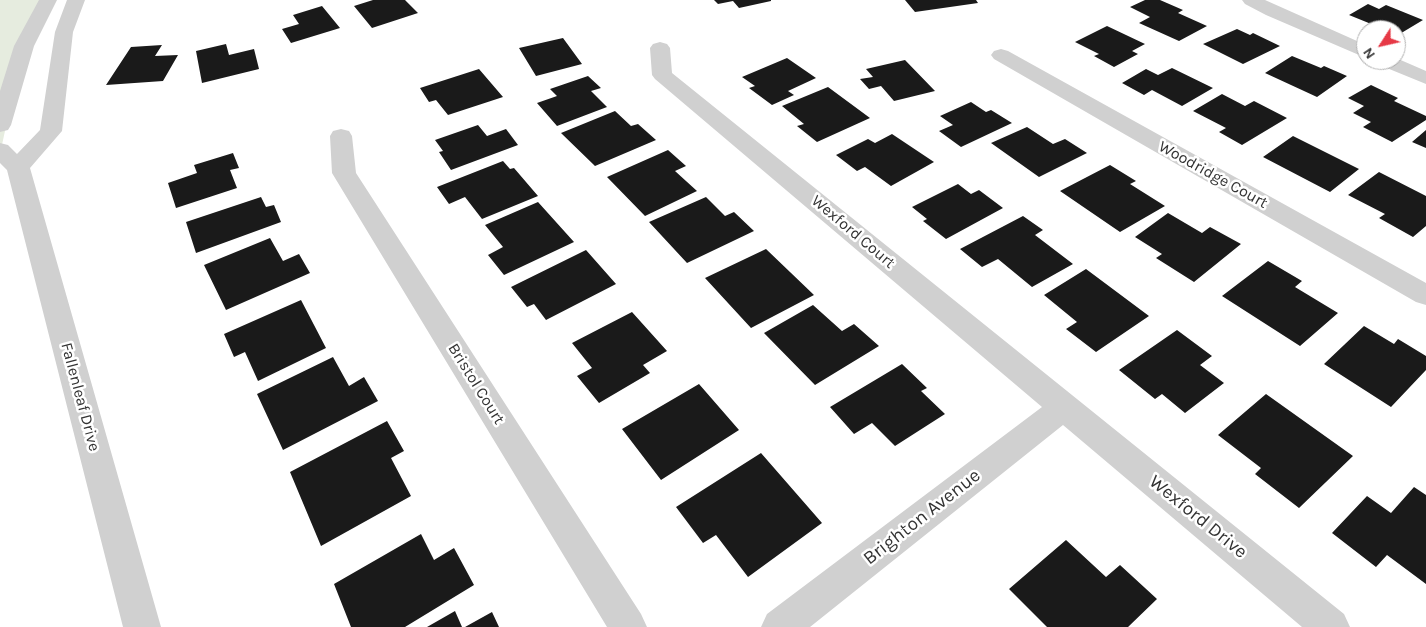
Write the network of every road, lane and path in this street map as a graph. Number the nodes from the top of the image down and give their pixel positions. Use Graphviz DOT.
graph roads {
  1 [pos="48,0"];
  2 [pos="76,0"];
  3 [pos="1251,0"];
  4 [pos="660,48"];
  5 [pos="1356,48"];
  6 [pos="1001,55"];
  7 [pos="1406,69"];
  8 [pos="1426,78"];
  9 [pos="0,125"];
  10 [pos="341,136"];
  11 [pos="9,159"];
  12 [pos="1426,294"];
  13 [pos="1064,407"];
  14 [pos="142,627"];
  15 [pos="628,627"];
  16 [pos="780,627"];
  17 [pos="1331,627"];
  1 -- 9 [label="street"];
  2 -- 11 [label="street, Fallenleaf Drive"];
  3 -- 5 [label="street"];
  4 -- 13 [label="street, Wexford Court"];
  6 -- 12 [label="street, Woodridge Court"];
  7 -- 8 [label="street"];
  10 -- 15 [label="street, Bristol Court"];
  11 -- 14 [label="street, Fallenleaf Drive"];
  13 -- 16 [label="street, Brighton Avenue"];
  13 -- 17 [label="street, Wexford Drive"];
}
